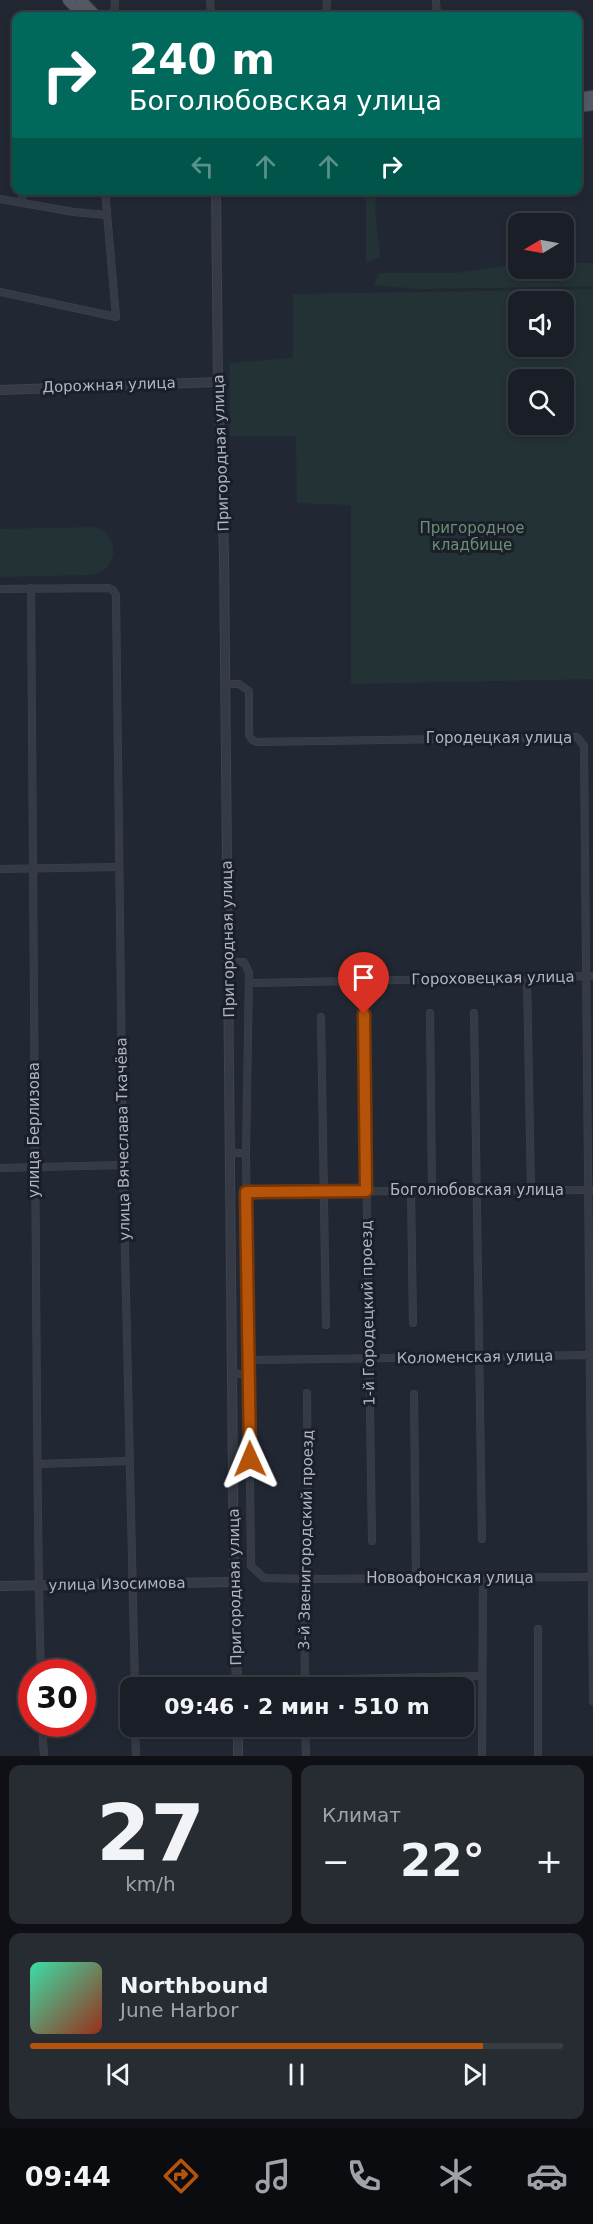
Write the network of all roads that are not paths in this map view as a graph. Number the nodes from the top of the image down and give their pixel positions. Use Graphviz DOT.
graph roads {
  1 [pos="68,0"];
  2 [pos="81,0"];
  3 [pos="79,12"];
  4 [pos="92,12"];
  5 [pos="22,195"];
  6 [pos="105,195"];
  7 [pos="216,195"];
  8 [pos="0,199"];
  9 [pos="22,203"];
  10 [pos="106,215"];
  11 [pos="0,292"];
  12 [pos="218,382"];
  13 [pos="0,390"];
  14 [pos="31,588"];
  15 [pos="0,590"];
  16 [pos="225,684"];
  17 [pos="119,867"];
  18 [pos="34,868"];
  19 [pos="0,869"];
  20 [pos="228,962"];
  21 [pos="589,976"];
  22 [pos="527,977"];
  23 [pos="249,983"];
  24 [pos="429,1013"];
  25 [pos="474,1013"];
  26 [pos="364,1014"];
  27 [pos="321,1017"];
  28 [pos="230,1153"];
  29 [pos="246,1153"];
  30 [pos="123,1165"];
  31 [pos="34,1167"];
  32 [pos="0,1168"];
  33 [pos="477,1190"];
  34 [pos="531,1190"];
  35 [pos="591,1190"];
  36 [pos="366,1191"];
  37 [pos="411,1191"];
  38 [pos="432,1191"];
  39 [pos="246,1192"];
  40 [pos="325,1192"];
  41 [pos="413,1323"];
  42 [pos="326,1325"];
  43 [pos="591,1355"];
  44 [pos="478,1357"];
  45 [pos="369,1359"];
  46 [pos="249,1360"];
  47 [pos="232,1374"];
  48 [pos="249,1374"];
  49 [pos="307,1394"];
  50 [pos="414,1394"];
  51 [pos="129,1461"];
  52 [pos="38,1464"];
  53 [pos="482,1539"];
  54 [pos="372,1541"];
  55 [pos="592,1577"];
  56 [pos="416,1578"];
  57 [pos="483,1578"];
  58 [pos="307,1579"];
  59 [pos="234,1582"];
  60 [pos="133,1584"];
  61 [pos="38,1585"];
  62 [pos="0,1586"];
  63 [pos="538,1629"];
  64 [pos="41,1659"];
  65 [pos="482,1676"];
  66 [pos="135,1677"];
  67 [pos="237,1677"];
  68 [pos="305,1677"];
  69 [pos="436,1677"];
  70 [pos="593,1701"];
  71 [pos="43,1737"];
  72 [pos="135,1737"];
  73 [pos="238,1737"];
  74 [pos="305,1737"];
  75 [pos="44,1756"];
  76 [pos="136,1756"];
  77 [pos="238,1756"];
  78 [pos="306,1756"];
  79 [pos="482,1756"];
  80 [pos="538,1756"];
  1 -- 3 [label="main road"];
  2 -- 4 [label="main road"];
  5 -- 9 [label="street"];
  6 -- 10 [label="street"];
  7 -- 12 [label="street, Пригородная улица"];
  8 -- 9 [label="street"];
  9 -- 10 [label="street"];
  10 -- 11 [label="street"];
  12 -- 13 [label="street, Дорожная улица"];
  12 -- 16 [label="street, Пригородная улица"];
  14 -- 15 [label="street"];
  14 -- 17 [label="street, улица Вячеслава Ткачёва"];
  14 -- 18 [label="street, улица Берлизова"];
  16 -- 20 [label="street, Пригородная улица"];
  16 -- 21 [label="street, Городецкая улица"];
  17 -- 18 [label="street"];
  17 -- 30 [label="street, улица Вячеслава Ткачёва"];
  18 -- 19 [label="street"];
  18 -- 31 [label="street, улица Берлизова"];
  20 -- 23 [label="street"];
  20 -- 28 [label="street, Пригородная улица"];
  21 -- 22 [label="street, Гороховецкая улица"];
  21 -- 35 [label="street, Городецкая улица"];
  22 -- 23 [label="street, Гороховецкая улица"];
  22 -- 34 [label="street"];
  23 -- 29 [label="street, Новоафонская улица"];
  24 -- 38 [label="street"];
  25 -- 33 [label="street"];
  26 -- 36 [label="street, 1-й Городецкий проезд"];
  27 -- 40 [label="street"];
  28 -- 29 [label="street"];
  28 -- 47 [label="street, Пригородная улица"];
  29 -- 39 [label="street, Новоафонская улица"];
  30 -- 31 [label="street"];
  30 -- 51 [label="street, улица Вячеслава Ткачёва"];
  31 -- 32 [label="street"];
  31 -- 52 [label="street, улица Берлизова"];
  33 -- 34 [label="street, Боголюбовская улица"];
  33 -- 38 [label="street, Боголюбовская улица"];
  33 -- 44 [label="street"];
  34 -- 35 [label="street, Боголюбовская улица"];
  35 -- 43 [label="street, Городецкая улица"];
  36 -- 37 [label="street, Боголюбовская улица"];
  36 -- 40 [label="street, Боголюбовская улица"];
  36 -- 45 [label="street, 1-й Городецкий проезд"];
  37 -- 38 [label="street, Боголюбовская улица"];
  37 -- 41 [label="street"];
  39 -- 40 [label="street, Боголюбовская улица"];
  39 -- 46 [label="street, Новоафонская улица"];
  40 -- 42 [label="street"];
  43 -- 44 [label="street, Коломенская улица"];
  43 -- 55 [label="street, Городецкая улица"];
  44 -- 45 [label="street, Коломенская улица"];
  44 -- 53 [label="street"];
  45 -- 46 [label="street, Коломенская улица"];
  45 -- 54 [label="street, 1-й Городецкий проезд"];
  46 -- 48 [label="street, Новоафонская улица"];
  47 -- 48 [label="street"];
  47 -- 59 [label="street, Пригородная улица"];
  48 -- 58 [label="street, Новоафонская улица"];
  49 -- 58 [label="street, 3-й Звенигородский проезд"];
  50 -- 56 [label="street"];
  51 -- 52 [label="street"];
  51 -- 60 [label="street, улица Вячеслава Ткачёва"];
  52 -- 61 [label="street, улица Берлизова"];
  55 -- 57 [label="street, Новоафонская улица"];
  55 -- 70 [label="street, Городецкая улица"];
  56 -- 57 [label="street, Новоафонская улица"];
  56 -- 58 [label="street, Новоафонская улица"];
  57 -- 65 [label="street"];
  58 -- 68 [label="street, 3-й Звенигородский проезд"];
  59 -- 60 [label="street, улица Изосимова"];
  59 -- 67 [label="street, Пригородная улица"];
  60 -- 61 [label="street, улица Изосимова"];
  60 -- 66 [label="street, улица Вячеслава Ткачёва"];
  61 -- 62 [label="street, улица Изосимова"];
  61 -- 64 [label="street, улица Берлизова"];
  63 -- 80 [label="street"];
  65 -- 69 [label="street"];
  65 -- 79 [label="street"];
  71 -- 75 [label="street"];
  72 -- 76 [label="street"];
  73 -- 77 [label="street"];
  74 -- 78 [label="street"];
}
